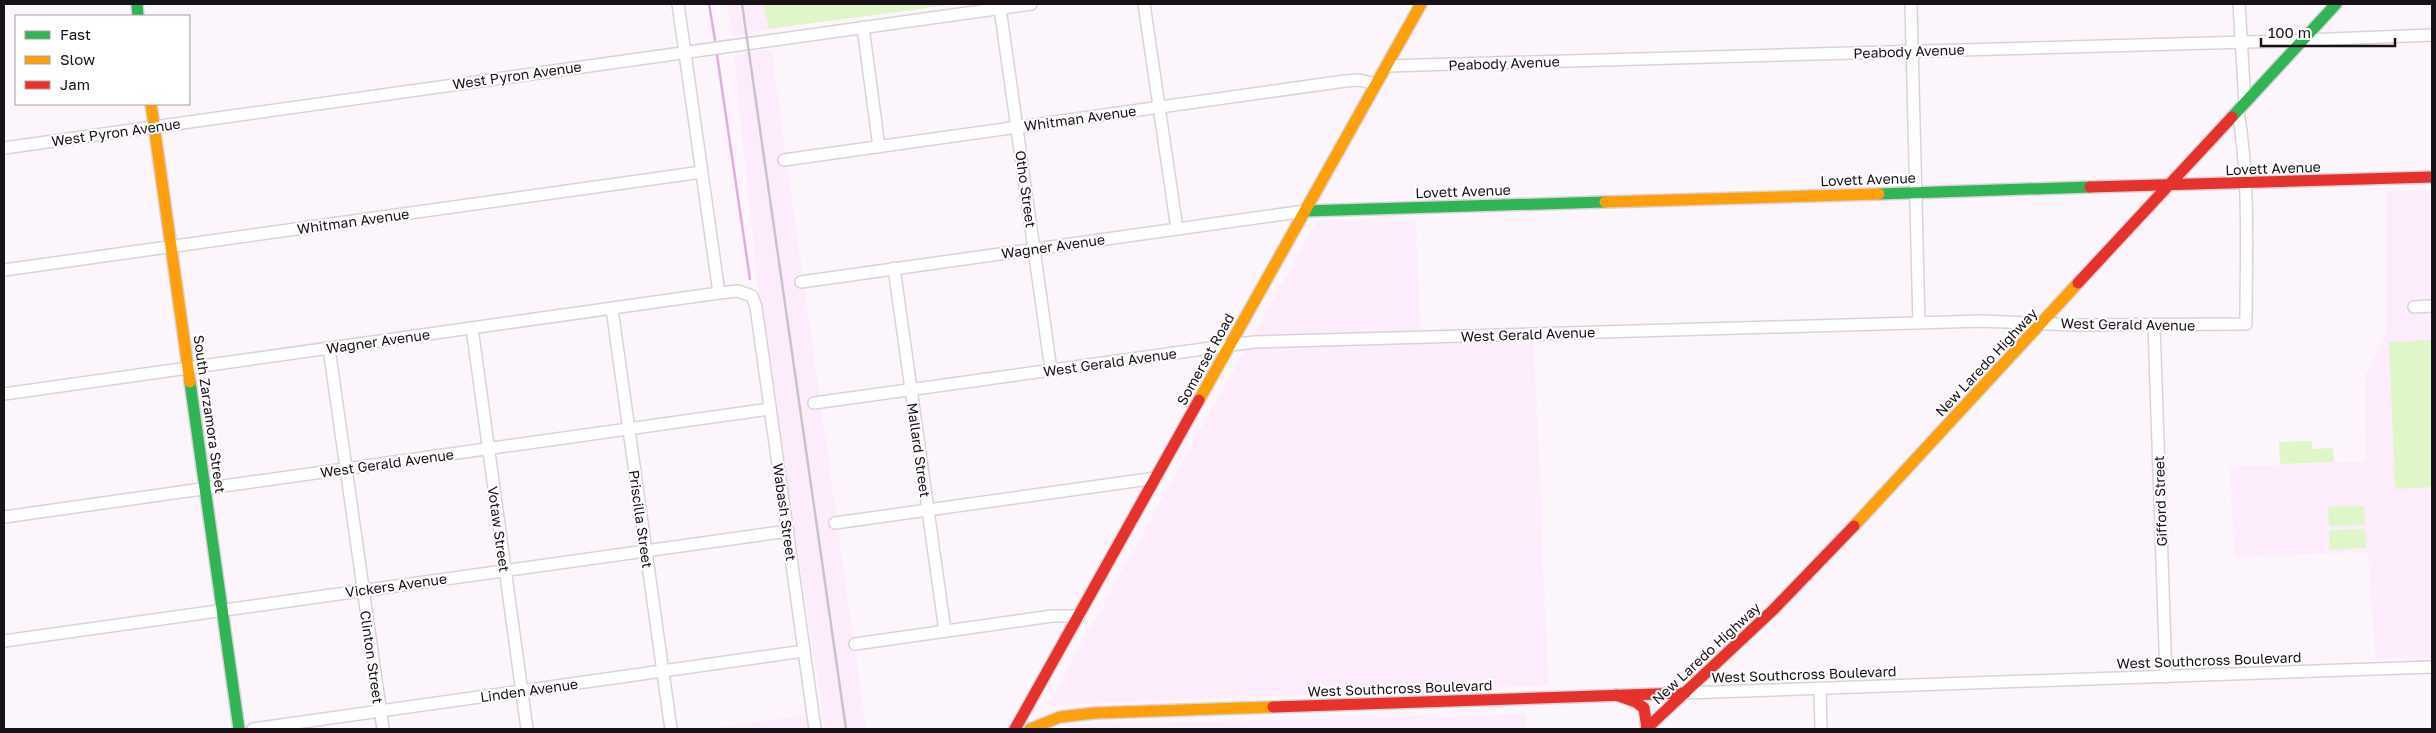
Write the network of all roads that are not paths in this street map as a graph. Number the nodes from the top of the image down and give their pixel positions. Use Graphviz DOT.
graph roads {
  1 [pos="678,4"];
  2 [pos="1031,4"];
  3 [pos="1144,4"];
  4 [pos="1420,4"];
  5 [pos="1911,4"];
  6 [pos="2239,4"];
  7 [pos="2336,4"];
  8 [pos="1000,8"];
  9 [pos="863,27"];
  10 [pos="2432,35"];
  11 [pos="2303,40"];
  12 [pos="2240,42"];
  13 [pos="1912,50"];
  14 [pos="685,52"];
  15 [pos="1386,66"];
  16 [pos="1376,84"];
  17 [pos="151,105"];
  18 [pos="1159,107"];
  19 [pos="2241,107"];
  20 [pos="154,126"];
  21 [pos="1017,127"];
  22 [pos="879,146"];
  23 [pos="4,148"];
  24 [pos="784,160"];
  25 [pos="702,172"];
  26 [pos="2432,178"];
  27 [pos="2245,183"];
  28 [pos="2168,186"];
  29 [pos="1916,193"];
  30 [pos="1305,211"];
  31 [pos="1176,229"];
  32 [pos="170,247"];
  33 [pos="1034,249"];
  34 [pos="894,268"];
  35 [pos="4,270"];
  36 [pos="801,282"];
  37 [pos="719,293"];
  38 [pos="752,296"];
  39 [pos="2432,306"];
  40 [pos="2414,307"];
  41 [pos="612,308"];
  42 [pos="1919,323"];
  43 [pos="2043,323"];
  44 [pos="2154,326"];
  45 [pos="472,328"];
  46 [pos="1230,345"];
  47 [pos="329,348"];
  48 [pos="188,368"];
  49 [pos="1051,370"];
  50 [pos="910,389"];
  51 [pos="4,394"];
  52 [pos="814,403"];
  53 [pos="769,409"];
  54 [pos="629,429"];
  55 [pos="488,448"];
  56 [pos="345,469"];
  57 [pos="1156,478"];
  58 [pos="205,489"];
  59 [pos="927,510"];
  60 [pos="4,518"];
  61 [pos="836,523"];
  62 [pos="788,531"];
  63 [pos="646,550"];
  64 [pos="505,570"];
  65 [pos="363,589"];
  66 [pos="223,611"];
  67 [pos="1079,616"];
  68 [pos="945,632"];
  69 [pos="4,641"];
  70 [pos="855,644"];
  71 [pos="804,651"];
  72 [pos="2432,667"];
  73 [pos="663,671"];
  74 [pos="2166,677"];
  75 [pos="1820,689"];
  76 [pos="522,691"];
  77 [pos="1685,693"];
  78 [pos="1616,696"];
  79 [pos="380,711"];
  80 [pos="239,729"];
  81 [pos="253,729"];
  82 [pos="382,729"];
  83 [pos="527,729"];
  84 [pos="671,729"];
  85 [pos="815,729"];
  86 [pos="1016,729"];
  87 [pos="1030,729"];
  88 [pos="1647,729"];
  89 [pos="1822,729"];
  1 -- 14 [label="street"];
  2 -- 8 [label="street, West Pyron Avenue"];
  3 -- 18 [label="street"];
  4 -- 15 [label="main road, Somerset Road"];
  5 -- 13 [label="street"];
  6 -- 12 [label="street"];
  7 -- 11 [label="main road, New Laredo Highway"];
  8 -- 9 [label="street, West Pyron Avenue"];
  8 -- 21 [label="street, Otho Street"];
  9 -- 14 [label="street, West Pyron Avenue"];
  9 -- 22 [label="street"];
  10 -- 11 [label="street, Peabody Avenue"];
  11 -- 12 [label="street, Peabody Avenue"];
  11 -- 19 [label="main road, New Laredo Highway"];
  12 -- 13 [label="street, Peabody Avenue"];
  12 -- 19 [label="street"];
  13 -- 15 [label="street, Peabody Avenue"];
  13 -- 29 [label="street"];
  14 -- 20 [label="street, West Pyron Avenue"];
  14 -- 25 [label="street"];
  15 -- 16 [label="main road, Somerset Road"];
  16 -- 18 [label="street, Whitman Avenue"];
  16 -- 30 [label="main road, Somerset Road"];
  17 -- 20 [label="main road, South Zarzamora Street"];
  18 -- 21 [label="street, Whitman Avenue"];
  18 -- 31 [label="street"];
  19 -- 27 [label="street"];
  19 -- 28 [label="main road, New Laredo Highway"];
  20 -- 23 [label="street, West Pyron Avenue"];
  20 -- 32 [label="main road, South Zarzamora Street"];
  21 -- 22 [label="street, Whitman Avenue"];
  21 -- 33 [label="street, Otho Street"];
  22 -- 24 [label="street, Whitman Avenue"];
  25 -- 32 [label="street, Whitman Avenue"];
  25 -- 37 [label="street"];
  26 -- 27 [label="main road, Lovett Avenue"];
  27 -- 28 [label="main road, Lovett Avenue"];
  27 -- 44 [label="street, West Gerald Avenue"];
  28 -- 29 [label="main road, Lovett Avenue"];
  28 -- 43 [label="main road, New Laredo Highway"];
  29 -- 30 [label="main road, Lovett Avenue"];
  29 -- 42 [label="street"];
  30 -- 31 [label="street, Wagner Avenue"];
  30 -- 46 [label="main road, Somerset Road"];
  31 -- 33 [label="street, Wagner Avenue"];
  32 -- 35 [label="street, Whitman Avenue"];
  32 -- 48 [label="main road, South Zarzamora Street"];
  33 -- 34 [label="street, Wagner Avenue"];
  33 -- 49 [label="street, Otho Street"];
  34 -- 36 [label="street, Wagner Avenue"];
  34 -- 50 [label="street, Mallard Street"];
  37 -- 38 [label="street, Wagner Avenue"];
  37 -- 41 [label="street, Wagner Avenue"];
  38 -- 53 [label="street, Wabash Street"];
  39 -- 40 [label="street"];
  41 -- 45 [label="street, Wagner Avenue"];
  41 -- 54 [label="street, Priscilla Street"];
  42 -- 43 [label="street, West Gerald Avenue"];
  42 -- 46 [label="street, West Gerald Avenue"];
  43 -- 44 [label="street, West Gerald Avenue"];
  43 -- 77 [label="main road, New Laredo Highway"];
  44 -- 74 [label="street, Gifford Street"];
  45 -- 47 [label="street, Wagner Avenue"];
  45 -- 55 [label="street, Votaw Street"];
  46 -- 49 [label="street, West Gerald Avenue"];
  46 -- 57 [label="main road, Somerset Road"];
  47 -- 48 [label="street, Wagner Avenue"];
  47 -- 56 [label="street, Clinton Street"];
  48 -- 51 [label="street, Wagner Avenue"];
  48 -- 58 [label="main road, South Zarzamora Street"];
  49 -- 50 [label="street, West Gerald Avenue"];
  50 -- 52 [label="street, West Gerald Avenue"];
  50 -- 59 [label="street, Mallard Street"];
  53 -- 54 [label="street, West Gerald Avenue"];
  53 -- 62 [label="street, Wabash Street"];
  54 -- 55 [label="street, West Gerald Avenue"];
  54 -- 63 [label="street, Priscilla Street"];
  55 -- 56 [label="street, West Gerald Avenue"];
  55 -- 64 [label="street, Votaw Street"];
  56 -- 58 [label="street, West Gerald Avenue"];
  56 -- 65 [label="street, Clinton Street"];
  57 -- 59 [label="street"];
  57 -- 67 [label="main road, Somerset Road"];
  58 -- 60 [label="street, West Gerald Avenue"];
  58 -- 66 [label="main road, South Zarzamora Street"];
  59 -- 61 [label="street"];
  59 -- 68 [label="street, Mallard Street"];
  62 -- 63 [label="street, Vickers Avenue"];
  62 -- 71 [label="street, Wabash Street"];
  63 -- 64 [label="street, Vickers Avenue"];
  63 -- 73 [label="street, Priscilla Street"];
  64 -- 65 [label="street, Vickers Avenue"];
  64 -- 76 [label="street, Votaw Street"];
  65 -- 66 [label="street, Vickers Avenue"];
  65 -- 79 [label="street, Clinton Street"];
  66 -- 69 [label="street, Vickers Avenue"];
  66 -- 80 [label="main road, South Zarzamora Street"];
  67 -- 68 [label="street"];
  67 -- 86 [label="main road, Somerset Road"];
  68 -- 70 [label="street"];
  71 -- 73 [label="street, Linden Avenue"];
  71 -- 85 [label="street, Wabash Street"];
  72 -- 74 [label="street, West Southcross Boulevard"];
  73 -- 76 [label="street, Linden Avenue"];
  73 -- 84 [label="street, Priscilla Street"];
  74 -- 75 [label="street, West Southcross Boulevard"];
  75 -- 77 [label="street, West Southcross Boulevard"];
  75 -- 89 [label="street"];
  76 -- 79 [label="street, Linden Avenue"];
  76 -- 83 [label="street, Votaw Street"];
  77 -- 78 [label="main road, West Southcross Boulevard"];
  77 -- 88 [label="main road, New Laredo Highway"];
  78 -- 87 [label="main road, West Southcross Boulevard"];
  78 -- 88 [label="main road"];
  79 -- 81 [label="street, Linden Avenue"];
  79 -- 82 [label="street, Clinton Street"];
}
